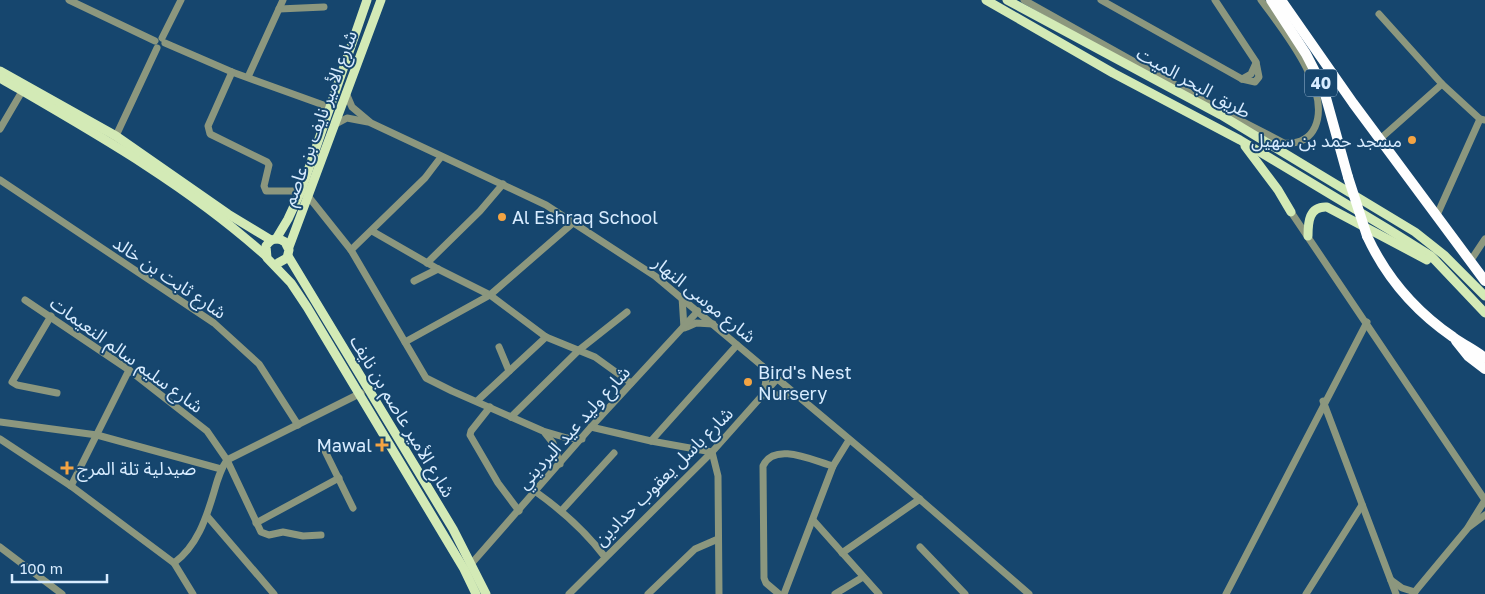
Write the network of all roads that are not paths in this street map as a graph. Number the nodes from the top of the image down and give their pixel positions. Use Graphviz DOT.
graph roads {
  1 [pos="70,0"];
  2 [pos="180,0"];
  3 [pos="283,0"];
  4 [pos="367,0"];
  5 [pos="380,0"];
  6 [pos="986,0"];
  7 [pos="1007,0"];
  8 [pos="1024,0"];
  9 [pos="1101,0"];
  10 [pos="1215,0"];
  11 [pos="1261,0"];
  12 [pos="1271,0"];
  13 [pos="1281,0"];
  14 [pos="82,4"];
  15 [pos="324,7"];
  16 [pos="279,9"];
  17 [pos="1378,14"];
  18 [pos="160,43"];
  19 [pos="0,71"];
  20 [pos="232,72"];
  21 [pos="248,77"];
  22 [pos="0,78"];
  23 [pos="1442,84"];
  24 [pos="24,88"];
  25 [pos="346,92"];
  26 [pos="330,107"];
  27 [pos="1482,119"];
  28 [pos="371,123"];
  29 [pos="334,126"];
  30 [pos="0,129"];
  31 [pos="1380,139"];
  32 [pos="114,140"];
  33 [pos="1240,140"];
  34 [pos="441,156"];
  35 [pos="0,180"];
  36 [pos="1331,182"];
  37 [pos="503,184"];
  38 [pos="1315,187"];
  39 [pos="304,194"];
  40 [pos="1291,212"];
  41 [pos="1437,215"];
  42 [pos="574,222"];
  43 [pos="372,231"];
  44 [pos="1308,236"];
  45 [pos="274,239"];
  46 [pos="1485,239"];
  47 [pos="351,250"];
  48 [pos="288,251"];
  49 [pos="272,260"];
  50 [pos="1471,260"];
  51 [pos="428,263"];
  52 [pos="438,269"];
  53 [pos="1442,269"];
  54 [pos="1485,280"];
  55 [pos="414,281"];
  56 [pos="1482,293"];
  57 [pos="490,295"];
  58 [pos="682,297"];
  59 [pos="25,300"];
  60 [pos="698,311"];
  61 [pos="627,312"];
  62 [pos="1485,313"];
  63 [pos="51,316"];
  64 [pos="1367,322"];
  65 [pos="713,324"];
  66 [pos="683,328"];
  67 [pos="546,337"];
  68 [pos="1454,338"];
  69 [pos="406,342"];
  70 [pos="737,345"];
  71 [pos="499,347"];
  72 [pos="578,350"];
  73 [pos="1485,358"];
  74 [pos="762,366"];
  75 [pos="1485,369"];
  76 [pos="129,370"];
  77 [pos="509,371"];
  78 [pos="777,378"];
  79 [pos="631,383"];
  80 [pos="57,393"];
  81 [pos="361,393"];
  82 [pos="763,395"];
  83 [pos="797,396"];
  84 [pos="477,401"];
  85 [pos="1324,402"];
  86 [pos="490,407"];
  87 [pos="511,417"];
  88 [pos="0,422"];
  89 [pos="298,425"];
  90 [pos="591,427"];
  91 [pos="543,431"];
  92 [pos="97,435"];
  93 [pos="582,438"];
  94 [pos="0,439"];
  95 [pos="849,440"];
  96 [pos="651,441"];
  97 [pos="324,449"];
  98 [pos="712,452"];
  99 [pos="614,453"];
  100 [pos="227,460"];
  101 [pos="560,464"];
  102 [pos="833,466"];
  103 [pos="221,469"];
  104 [pos="338,478"];
  105 [pos="71,486"];
  106 [pos="536,492"];
  107 [pos="920,499"];
  108 [pos="1485,500"];
  109 [pos="1362,504"];
  110 [pos="353,508"];
  111 [pos="562,510"];
  112 [pos="519,511"];
  113 [pos="1485,515"];
  114 [pos="207,516"];
  115 [pos="813,520"];
  116 [pos="1477,521"];
  117 [pos="1485,521"];
  118 [pos="256,522"];
  119 [pos="1467,529"];
  120 [pos="321,535"];
  121 [pos="718,539"];
  122 [pos="0,547"];
  123 [pos="920,547"];
  124 [pos="842,553"];
  125 [pos="605,557"];
  126 [pos="174,563"];
  127 [pos="472,563"];
  128 [pos="863,577"];
  129 [pos="1391,579"];
  130 [pos="1414,593"];
  131 [pos="62,594"];
  132 [pos="193,594"];
  133 [pos="274,594"];
  134 [pos="476,594"];
  135 [pos="486,594"];
  136 [pos="568,594"];
  137 [pos="648,594"];
  138 [pos="719,594"];
  139 [pos="779,594"];
  140 [pos="784,594"];
  141 [pos="835,594"];
  142 [pos="879,594"];
  143 [pos="965,594"];
  144 [pos="1029,594"];
  145 [pos="1226,594"];
  146 [pos="1306,594"];
  147 [pos="1396,594"];
  1 -- 14 [label="street"];
  2 -- 18 [label="street"];
  3 -- 16 [label="street"];
  4 -- 26 [label="main road, شارع الأمير نايف بن عاصم"];
  5 -- 25 [label="main road, شارع الأمير نايف بن عاصم"];
  6 -- 33 [label="main road"];
  7 -- 36 [label="main road, طريق البحر الميت"];
  8 -- 11 [label="street"];
  9 -- 10 [label="street"];
  12 -- 68 [label="highway, 40, bridge"];
  13 -- 31 [label="highway, 40"];
  14 -- 18 [label="street"];
  15 -- 16 [label="street"];
  16 -- 21 [label="street"];
  17 -- 23 [label="street"];
  18 -- 20 [label="street"];
  18 -- 32 [label="street"];
  19 -- 24 [label="main road, شارع الأمير عاصم بن نايف"];
  20 -- 21 [label="street"];
  20 -- 39 [label="street"];
  21 -- 26 [label="street"];
  22 -- 24 [label="main road, شارع الأمير عاصم بن نايف"];
  23 -- 27 [label="street"];
  23 -- 31 [label="street"];
  24 -- 30 [label="street"];
  24 -- 32 [label="main road, شارع الأمير عاصم بن نايف"];
  25 -- 28 [label="street, شارع موسى النهار"];
  25 -- 29 [label="main road, شارع الأمير نايف بن عاصم"];
  26 -- 39 [label="main road, شارع الأمير نايف بن عاصم"];
  27 -- 41 [label="street"];
  28 -- 29 [label="street, شارع موسى النهار"];
  28 -- 34 [label="street, شارع موسى النهار"];
  29 -- 39 [label="main road, شارع الأمير نايف بن عاصم"];
  31 -- 41 [label="highway, 40"];
  32 -- 45 [label="main road, شارع الأمير عاصم بن نايف"];
  32 -- 49 [label="main road, شارع الأمير عاصم بن نايف"];
  33 -- 38 [label="main road"];
  33 -- 40 [label="main road"];
  34 -- 37 [label="street, شارع موسى النهار"];
  34 -- 43 [label="street"];
  35 -- 89 [label="street, شارع ثابت بن خالد"];
  36 -- 38 [label="main road"];
  36 -- 56 [label="main road, طريق البحر الميت"];
  37 -- 42 [label="street, شارع موسى النهار"];
  37 -- 51 [label="street"];
  38 -- 53 [label="main road"];
  39 -- 45 [label="main road, شارع الأمير نايف بن عاصم"];
  39 -- 47 [label="street"];
  39 -- 48 [label="main road, شارع الأمير نايف بن عاصم"];
  40 -- 44 [label="street"];
  41 -- 50 [label="highway, 40"];
  42 -- 57 [label="street"];
  42 -- 58 [label="street, شارع موسى النهار"];
  43 -- 47 [label="street"];
  43 -- 51 [label="street"];
  44 -- 53 [label="main road"];
  44 -- 64 [label="street"];
  45 -- 48 [label="main road, شارع الأمير عاصم بن نايف"];
  45 -- 49 [label="main road, شارع الأمير نايف بن عاصم"];
  46 -- 50 [label="street"];
  47 -- 69 [label="street"];
  48 -- 49 [label="main road"];
  48 -- 127 [label="main road, شارع الأمير عاصم بن نايف"];
  49 -- 81 [label="main road, شارع الأمير عاصم بن نايف"];
  50 -- 54 [label="highway, 40"];
  51 -- 52 [label="street"];
  52 -- 55 [label="street"];
  52 -- 57 [label="street"];
  53 -- 62 [label="main road"];
  57 -- 67 [label="street"];
  57 -- 69 [label="street"];
  58 -- 60 [label="street, شارع موسى النهار"];
  58 -- 66 [label="street"];
  59 -- 63 [label="street, شارع سليم سالم النعيمات"];
  60 -- 65 [label="street, شارع موسى النهار"];
  60 -- 66 [label="street, شارع وليد عيد البرديني"];
  61 -- 72 [label="street"];
  63 -- 76 [label="street, شارع سليم سالم النعيمات"];
  63 -- 80 [label="street"];
  64 -- 85 [label="street"];
  64 -- 108 [label="street"];
  65 -- 66 [label="street"];
  65 -- 70 [label="street, شارع موسى النهار"];
  66 -- 79 [label="street, شارع وليد عيد البرديني"];
  67 -- 72 [label="street"];
  67 -- 77 [label="street"];
  68 -- 73 [label="highway, 40"];
  68 -- 75 [label="highway"];
  69 -- 84 [label="street"];
  70 -- 74 [label="street, شارع موسى النهار"];
  70 -- 96 [label="street"];
  71 -- 77 [label="street"];
  72 -- 79 [label="street"];
  72 -- 87 [label="street"];
  74 -- 78 [label="street, شارع موسى النهار"];
  74 -- 82 [label="street"];
  76 -- 92 [label="street"];
  76 -- 100 [label="street, شارع سليم سالم النعيمات"];
  77 -- 84 [label="street"];
  78 -- 82 [label="street, شارع باسل يعقوب حدادين"];
  78 -- 83 [label="street, شارع موسى النهار"];
  79 -- 90 [label="street, شارع وليد عيد البرديني"];
  81 -- 89 [label="street"];
  81 -- 134 [label="main road, شارع الأمير عاصم بن نايف"];
  82 -- 83 [label="street"];
  82 -- 98 [label="street, شارع باسل يعقوب حدادين"];
  83 -- 95 [label="street, شارع موسى النهار"];
  84 -- 86 [label="street"];
  85 -- 109 [label="street"];
  85 -- 145 [label="street"];
  86 -- 87 [label="street"];
  86 -- 112 [label="street"];
  87 -- 91 [label="street"];
  88 -- 92 [label="street"];
  89 -- 100 [label="street"];
  90 -- 93 [label="street, شارع وليد عيد البرديني"];
  90 -- 96 [label="street"];
  91 -- 93 [label="street"];
  91 -- 101 [label="street"];
  92 -- 103 [label="street"];
  92 -- 105 [label="street"];
  93 -- 101 [label="street, شارع وليد عيد البرديني"];
  94 -- 105 [label="street"];
  95 -- 102 [label="street"];
  95 -- 107 [label="street, شارع موسى النهار"];
  96 -- 98 [label="street"];
  97 -- 104 [label="street"];
  98 -- 121 [label="street"];
  98 -- 125 [label="street, شارع باسل يعقوب حدادين"];
  99 -- 111 [label="street"];
  100 -- 103 [label="street"];
  100 -- 118 [label="street, شارع سليم سالم النعيمات"];
  101 -- 106 [label="street, شارع وليد عيد البرديني"];
  102 -- 115 [label="street"];
  102 -- 139 [label="street"];
  103 -- 114 [label="street"];
  104 -- 110 [label="street"];
  104 -- 118 [label="street"];
  105 -- 126 [label="street"];
  106 -- 111 [label="street"];
  106 -- 112 [label="street, شارع وليد عيد البرديني"];
  107 -- 124 [label="street"];
  107 -- 144 [label="street, شارع موسى النهار"];
  108 -- 119 [label="street"];
  109 -- 129 [label="street"];
  109 -- 146 [label="street"];
  111 -- 125 [label="street"];
  112 -- 127 [label="street, شارع وليد عيد البرديني"];
  113 -- 116 [label="street"];
  114 -- 126 [label="street"];
  114 -- 133 [label="street"];
  115 -- 124 [label="street"];
  115 -- 140 [label="street"];
  116 -- 117 [label="street"];
  116 -- 119 [label="street"];
  118 -- 120 [label="street"];
  119 -- 130 [label="street"];
  121 -- 137 [label="street"];
  121 -- 138 [label="street"];
  122 -- 131 [label="street"];
  123 -- 143 [label="street"];
  124 -- 128 [label="street"];
  125 -- 136 [label="street, شارع باسل يعقوب حدادين"];
  126 -- 132 [label="street"];
  127 -- 135 [label="main road, شارع الأمير عاصم بن نايف"];
  128 -- 141 [label="street"];
  128 -- 142 [label="street"];
  129 -- 130 [label="street"];
  129 -- 147 [label="street"];
}
